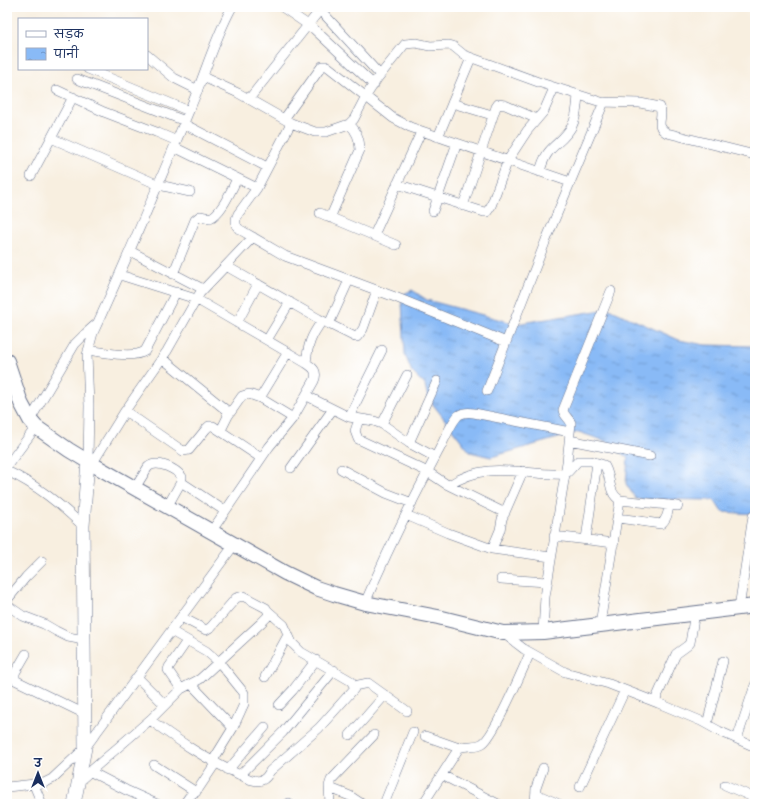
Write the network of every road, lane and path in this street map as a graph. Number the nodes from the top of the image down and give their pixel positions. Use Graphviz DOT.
graph roads {
  1 [pos="232,7"];
  2 [pos="282,7"];
  3 [pos="318,8"];
  4 [pos="308,25"];
  5 [pos="148,56"];
  6 [pos="471,58"];
  7 [pos="90,70"];
  8 [pos="380,75"];
  9 [pos="203,77"];
  10 [pos="77,78"];
  11 [pos="374,85"];
  12 [pos="554,88"];
  13 [pos="57,90"];
  14 [pos="198,90"];
  15 [pos="578,95"];
  16 [pos="366,96"];
  17 [pos="73,97"];
  18 [pos="249,99"];
  19 [pos="452,102"];
  20 [pos="604,102"];
  21 [pos="189,111"];
  22 [pos="492,115"];
  23 [pos="537,118"];
  24 [pos="287,121"];
  25 [pos="184,123"];
  26 [pos="349,124"];
  27 [pos="420,132"];
  28 [pos="438,137"];
  29 [pos="51,138"];
  30 [pos="457,143"];
  31 [pos="176,144"];
  32 [pos="480,151"];
  33 [pos="755,155"];
  34 [pos="508,160"];
  35 [pos="267,167"];
  36 [pos="540,172"];
  37 [pos="31,176"];
  38 [pos="237,179"];
  39 [pos="570,182"];
  40 [pos="397,184"];
  41 [pos="158,185"];
  42 [pos="257,188"];
  43 [pos="190,192"];
  44 [pos="438,198"];
  45 [pos="463,206"];
  46 [pos="433,211"];
  47 [pos="320,213"];
  48 [pos="330,218"];
  49 [pos="374,236"];
  50 [pos="253,237"];
  51 [pos="396,245"];
  52 [pos="130,251"];
  53 [pos="226,266"];
  54 [pos="173,274"];
  55 [pos="120,275"];
  56 [pos="349,280"];
  57 [pos="258,284"];
  58 [pos="203,290"];
  59 [pos="377,290"];
  60 [pos="611,291"];
  61 [pos="176,292"];
  62 [pos="196,299"];
  63 [pos="290,302"];
  64 [pos="326,322"];
  65 [pos="237,323"];
  66 [pos="97,324"];
  67 [pos="267,340"];
  68 [pos="506,342"];
  69 [pos="88,350"];
  70 [pos="382,350"];
  71 [pos="288,352"];
  72 [pos="162,358"];
  73 [pos="7,361"];
  74 [pos="306,363"];
  75 [pos="407,375"];
  76 [pos="437,381"];
  77 [pos="487,391"];
  78 [pos="307,396"];
  79 [pos="260,398"];
  80 [pos="333,409"];
  81 [pos="125,411"];
  82 [pos="228,416"];
  83 [pos="349,417"];
  84 [pos="293,418"];
  85 [pos="359,419"];
  86 [pos="33,424"];
  87 [pos="382,424"];
  88 [pos="221,430"];
  89 [pos="569,436"];
  90 [pos="409,443"];
  91 [pos="650,456"];
  92 [pos="435,457"];
  93 [pos="261,458"];
  94 [pos="90,462"];
  95 [pos="597,463"];
  96 [pos="7,466"];
  97 [pos="291,468"];
  98 [pos="7,470"];
  99 [pos="342,470"];
  100 [pos="523,471"];
  101 [pos="428,472"];
  102 [pos="564,474"];
  103 [pos="181,482"];
  104 [pos="449,486"];
  105 [pos="135,488"];
  106 [pos="620,500"];
  107 [pos="412,503"];
  108 [pos="167,507"];
  109 [pos="225,511"];
  110 [pos="505,513"];
  111 [pos="406,515"];
  112 [pos="753,516"];
  113 [pos="618,518"];
  114 [pos="83,526"];
  115 [pos="211,532"];
  116 [pos="554,536"];
  117 [pos="586,540"];
  118 [pos="614,543"];
  119 [pos="234,545"];
  120 [pos="492,549"];
  121 [pos="551,557"];
  122 [pos="42,561"];
  123 [pos="501,579"];
  124 [pos="547,582"];
  125 [pos="7,600"];
  126 [pos="365,603"];
  127 [pos="7,605"];
  128 [pos="755,606"];
  129 [pos="739,608"];
  130 [pos="268,611"];
  131 [pos="695,612"];
  132 [pos="181,617"];
  133 [pos="600,624"];
  134 [pos="171,631"];
  135 [pos="543,632"];
  136 [pos="503,633"];
  137 [pos="288,635"];
  138 [pos="84,640"];
  139 [pos="187,641"];
  140 [pos="530,653"];
  141 [pos="26,654"];
  142 [pos="316,660"];
  143 [pos="723,661"];
  144 [pos="219,662"];
  145 [pos="334,670"];
  146 [pos="137,677"];
  147 [pos="265,677"];
  148 [pos="191,684"];
  149 [pos="755,685"];
  150 [pos="354,686"];
  151 [pos="181,689"];
  152 [pos="625,690"];
  153 [pos="385,695"];
  154 [pos="655,701"];
  155 [pos="165,705"];
  156 [pos="279,705"];
  157 [pos="407,711"];
  158 [pos="85,714"];
  159 [pos="150,720"];
  160 [pos="707,724"];
  161 [pos="233,728"];
  162 [pos="265,728"];
  163 [pos="413,732"];
  164 [pos="374,735"];
  165 [pos="350,736"];
  166 [pos="425,736"];
  167 [pos="737,739"];
  168 [pos="755,747"];
  169 [pos="85,748"];
  170 [pos="459,748"];
  171 [pos="213,763"];
  172 [pos="154,765"];
  173 [pos="543,768"];
  174 [pos="228,770"];
  175 [pos="91,772"];
  176 [pos="240,775"];
  177 [pos="442,775"];
  178 [pos="78,782"];
  179 [pos="34,785"];
  180 [pos="725,785"];
  181 [pos="580,787"];
  182 [pos="7,788"];
  183 [pos="330,788"];
  184 [pos="196,792"];
  185 [pos="536,794"];
  186 [pos="755,798"];
  187 [pos="42,804"];
  188 [pos="74,804"];
  189 [pos="157,804"];
  190 [pos="184,804"];
  191 [pos="330,804"];
  192 [pos="362,804"];
  193 [pos="384,804"];
  194 [pos="423,804"];
  195 [pos="498,804"];
  196 [pos="535,804"];
  197 [pos="559,804"];
  1 -- 9 [label="street"];
  2 -- 4 [label="street"];
  3 -- 4 [label="street"];
  3 -- 8 [label="street"];
  4 -- 11 [label="street"];
  4 -- 18 [label="street"];
  5 -- 14 [label="street"];
  6 -- 8 [label="street"];
  6 -- 12 [label="street"];
  6 -- 19 [label="street"];
  7 -- 21 [label="street"];
  8 -- 11 [label="street"];
  9 -- 14 [label="street"];
  9 -- 18 [label="street"];
  10 -- 25 [label="street"];
  11 -- 16 [label="street"];
  12 -- 15 [label="street"];
  12 -- 23 [label="street"];
  13 -- 17 [label="street"];
  14 -- 21 [label="street"];
  15 -- 20 [label="street"];
  15 -- 36 [label="street"];
  16 -- 24 [label="street"];
  16 -- 26 [label="street"];
  16 -- 27 [label="street"];
  17 -- 29 [label="street"];
  17 -- 31 [label="street"];
  18 -- 24 [label="street"];
  19 -- 22 [label="street"];
  19 -- 28 [label="street"];
  20 -- 33 [label="street"];
  20 -- 39 [label="street"];
  21 -- 25 [label="street"];
  22 -- 23 [label="street"];
  22 -- 32 [label="street"];
  23 -- 34 [label="street"];
  24 -- 26 [label="street"];
  24 -- 35 [label="street"];
  25 -- 31 [label="street"];
  25 -- 35 [label="street"];
  26 -- 48 [label="street"];
  27 -- 28 [label="street"];
  27 -- 40 [label="street"];
  28 -- 30 [label="street"];
  29 -- 37 [label="street"];
  29 -- 41 [label="street"];
  30 -- 32 [label="street"];
  30 -- 44 [label="street"];
  31 -- 38 [label="street"];
  31 -- 41 [label="street"];
  32 -- 34 [label="street"];
  32 -- 45 [label="street"];
  34 -- 36 [label="street"];
  34 -- 45 [label="street"];
  35 -- 42 [label="street"];
  36 -- 39 [label="street"];
  38 -- 42 [label="street"];
  38 -- 54 [label="street"];
  39 -- 68 [label="street"];
  40 -- 44 [label="street"];
  40 -- 49 [label="street"];
  41 -- 43 [label="street"];
  41 -- 52 [label="street"];
  42 -- 50 [label="street"];
  44 -- 45 [label="street"];
  44 -- 46 [label="street"];
  47 -- 48 [label="street"];
  48 -- 49 [label="street"];
  49 -- 51 [label="street"];
  50 -- 53 [label="street"];
  50 -- 56 [label="street"];
  52 -- 54 [label="street"];
  52 -- 55 [label="street"];
  53 -- 57 [label="street"];
  53 -- 58 [label="street"];
  54 -- 58 [label="street"];
  55 -- 61 [label="street"];
  55 -- 66 [label="street"];
  56 -- 59 [label="street"];
  56 -- 64 [label="street"];
  57 -- 63 [label="street"];
  57 -- 65 [label="street"];
  58 -- 62 [label="street"];
  59 -- 64 [label="street"];
  59 -- 68 [label="street"];
  60 -- 89 [label="street"];
  61 -- 62 [label="street"];
  61 -- 69 [label="street"];
  62 -- 65 [label="street"];
  62 -- 72 [label="street"];
  63 -- 64 [label="street"];
  63 -- 67 [label="street"];
  64 -- 74 [label="street"];
  65 -- 67 [label="street"];
  66 -- 69 [label="street"];
  66 -- 86 [label="street"];
  67 -- 71 [label="street"];
  68 -- 77 [label="street"];
  69 -- 94 [label="street"];
  70 -- 83 [label="street"];
  71 -- 74 [label="street"];
  71 -- 79 [label="street"];
  72 -- 81 [label="street"];
  72 -- 82 [label="street"];
  73 -- 86 [label="main road"];
  74 -- 78 [label="street"];
  75 -- 87 [label="street"];
  76 -- 90 [label="street"];
  78 -- 80 [label="street"];
  78 -- 84 [label="street"];
  79 -- 82 [label="street"];
  79 -- 84 [label="street"];
  80 -- 83 [label="street"];
  80 -- 97 [label="street"];
  81 -- 88 [label="street"];
  81 -- 94 [label="street"];
  82 -- 88 [label="street"];
  83 -- 85 [label="street"];
  84 -- 93 [label="street"];
  85 -- 87 [label="street"];
  85 -- 101 [label="street"];
  86 -- 94 [label="main road"];
  86 -- 96 [label="street"];
  87 -- 90 [label="street"];
  88 -- 93 [label="street"];
  89 -- 91 [label="street"];
  89 -- 92 [label="street"];
  89 -- 102 [label="street"];
  90 -- 92 [label="street"];
  92 -- 101 [label="street"];
  93 -- 109 [label="street"];
  94 -- 105 [label="main road"];
  94 -- 114 [label="street"];
  95 -- 102 [label="street"];
  95 -- 106 [label="street"];
  95 -- 117 [label="street"];
  98 -- 114 [label="street"];
  99 -- 107 [label="street"];
  100 -- 102 [label="street"];
  100 -- 104 [label="street"];
  100 -- 110 [label="street"];
  101 -- 104 [label="street"];
  101 -- 107 [label="street"];
  102 -- 116 [label="street"];
  103 -- 105 [label="street"];
  103 -- 108 [label="street"];
  103 -- 109 [label="street"];
  104 -- 110 [label="street"];
  105 -- 108 [label="main road"];
  106 -- 113 [label="street"];
  106 -- 113 [label="street"];
  107 -- 111 [label="street"];
  108 -- 115 [label="main road"];
  109 -- 115 [label="street"];
  110 -- 120 [label="street"];
  111 -- 120 [label="street"];
  111 -- 126 [label="street"];
  112 -- 129 [label="street"];
  113 -- 118 [label="street"];
  114 -- 138 [label="street"];
  115 -- 119 [label="main road"];
  116 -- 117 [label="street"];
  116 -- 121 [label="street"];
  117 -- 118 [label="street"];
  118 -- 133 [label="street"];
  119 -- 126 [label="main road"];
  119 -- 132 [label="street"];
  120 -- 121 [label="street"];
  121 -- 124 [label="street"];
  122 -- 125 [label="street"];
  123 -- 124 [label="street"];
  124 -- 135 [label="street"];
  126 -- 136 [label="main road"];
  127 -- 138 [label="street"];
  128 -- 129 [label="main road"];
  129 -- 131 [label="main road"];
  130 -- 132 [label="street"];
  130 -- 137 [label="street"];
  130 -- 144 [label="street"];
  131 -- 133 [label="main road"];
  131 -- 154 [label="street"];
  132 -- 134 [label="street"];
  133 -- 135 [label="main road"];
  134 -- 139 [label="street"];
  134 -- 146 [label="street"];
  135 -- 136 [label="main road"];
  136 -- 140 [label="street"];
  137 -- 142 [label="street"];
  137 -- 147 [label="street"];
  138 -- 158 [label="street"];
  139 -- 144 [label="street"];
  139 -- 151 [label="street"];
  140 -- 152 [label="street"];
  140 -- 170 [label="street"];
  141 -- 158 [label="street"];
  142 -- 145 [label="street"];
  142 -- 156 [label="street"];
  143 -- 160 [label="street"];
  144 -- 148 [label="street"];
  144 -- 161 [label="street"];
  145 -- 150 [label="street"];
  145 -- 176 [label="street"];
  146 -- 155 [label="street"];
  146 -- 169 [label="street"];
  148 -- 151 [label="street"];
  148 -- 161 [label="street"];
  149 -- 167 [label="street"];
  150 -- 153 [label="street"];
  150 -- 176 [label="street"];
  151 -- 155 [label="street"];
  152 -- 154 [label="street"];
  152 -- 181 [label="street"];
  153 -- 157 [label="street"];
  153 -- 165 [label="street"];
  154 -- 160 [label="street"];
  155 -- 159 [label="street"];
  158 -- 169 [label="street"];
  159 -- 171 [label="street"];
  159 -- 175 [label="street"];
  160 -- 167 [label="street"];
  161 -- 171 [label="street"];
  162 -- 174 [label="street"];
  163 -- 193 [label="street"];
  164 -- 183 [label="street"];
  166 -- 170 [label="street"];
  167 -- 168 [label="street"];
  169 -- 178 [label="street"];
  169 -- 179 [label="street"];
  170 -- 177 [label="street"];
  171 -- 174 [label="street"];
  171 -- 184 [label="street"];
  172 -- 184 [label="street"];
  173 -- 185 [label="street"];
  174 -- 176 [label="street"];
  175 -- 178 [label="street"];
  175 -- 189 [label="street"];
  177 -- 194 [label="street"];
  177 -- 195 [label="street"];
  178 -- 188 [label="street"];
  179 -- 182 [label="street"];
  179 -- 187 [label="street"];
  180 -- 186 [label="street"];
  183 -- 191 [label="street"];
  183 -- 192 [label="street"];
  184 -- 190 [label="street"];
  185 -- 196 [label="street"];
  185 -- 197 [label="street"];
}
